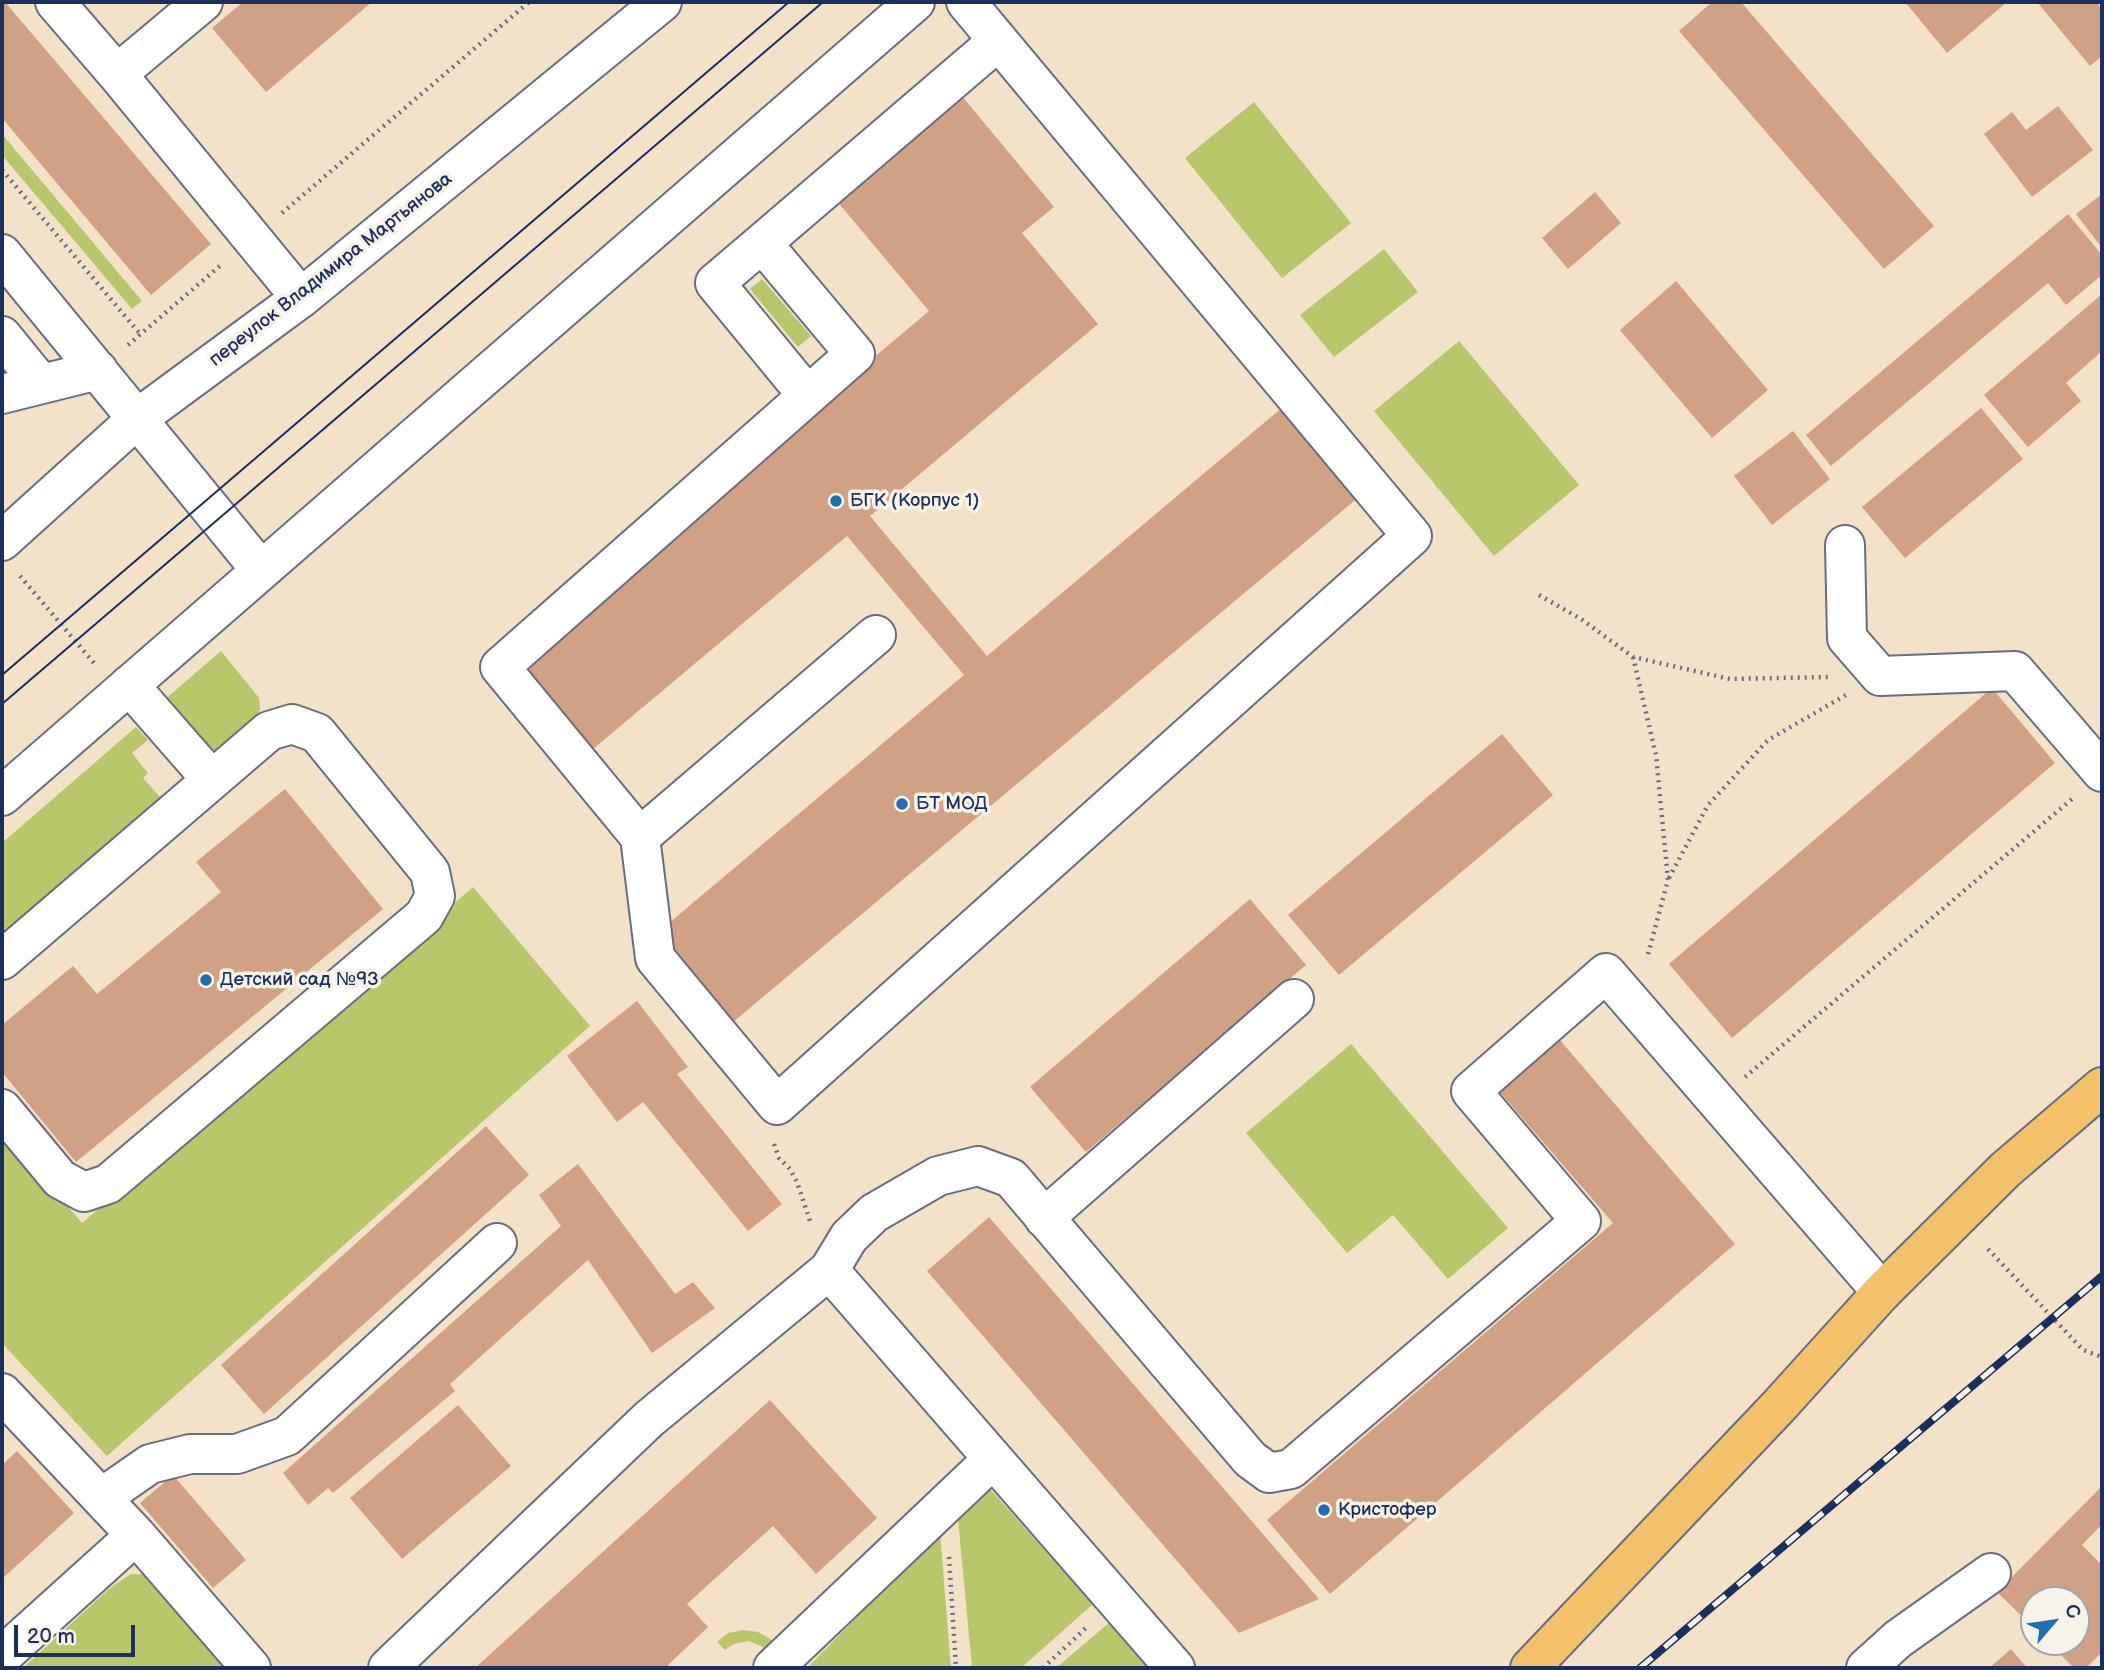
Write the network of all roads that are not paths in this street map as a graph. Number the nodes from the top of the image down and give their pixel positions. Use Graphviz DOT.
graph roads {
  1 [pos="55,2"];
  2 [pos="203,2"];
  3 [pos="663,2"];
  4 [pos="915,2"];
  5 [pos="965,2"];
  6 [pos="998,41"];
  7 [pos="117,74"];
  8 [pos="762,243"];
  9 [pos="2,254"];
  10 [pos="301,298"];
  11 [pos="2,336"];
  12 [pos="98,370"];
  13 [pos="41,384"];
  14 [pos="2,394"];
  15 [pos="807,394"];
  16 [pos="138,418"];
  17 [pos="2,541"];
  18 [pos="1845,545"];
  19 [pos="260,569"];
  20 [pos="876,635"];
  21 [pos="129,685"];
  22 [pos="212,780"];
  23 [pos="2092,782"];
  24 [pos="2,796"];
  25 [pos="640,837"];
  26 [pos="2,960"];
  27 [pos="1294,999"];
  28 [pos="2102,1087"];
  29 [pos="2,1109"];
  30 [pos="1044,1218"];
  31 [pos="497,1243"];
  32 [pos="829,1269"];
  33 [pos="1882,1292"];
  34 [pos="2,1392"];
  35 [pos="993,1459"];
  36 [pos="101,1498"];
  37 [pos="136,1535"];
  38 [pos="1991,1573"];
  39 [pos="2,1656"];
  40 [pos="251,1668"];
  41 [pos="388,1668"];
  42 [pos="773,1668"];
  43 [pos="1175,1668"];
  44 [pos="1530,1668"];
  45 [pos="1866,1668"];
  1 -- 7 [label="street"];
  2 -- 7 [label="street"];
  3 -- 10 [label="street, переулок Владимира Мартьянова"];
  4 -- 19 [label="street"];
  5 -- 6 [label="street"];
  6 -- 8 [label="street"];
  6 -- 25 [label="street"];
  7 -- 10 [label="street"];
  8 -- 15 [label="street"];
  8 -- 15 [label="street"];
  9 -- 12 [label="street"];
  10 -- 16 [label="street, переулок Владимира Мартьянова"];
  11 -- 13 [label="street"];
  12 -- 13 [label="street"];
  12 -- 16 [label="street"];
  13 -- 14 [label="street"];
  15 -- 25 [label="street"];
  16 -- 17 [label="street, переулок Владимира Мартьянова"];
  16 -- 19 [label="street"];
  18 -- 23 [label="street"];
  19 -- 21 [label="street"];
  20 -- 25 [label="street"];
  21 -- 22 [label="street"];
  21 -- 24 [label="street"];
  22 -- 26 [label="street"];
  22 -- 29 [label="street"];
  27 -- 30 [label="street"];
  28 -- 33 [label="main road"];
  30 -- 32 [label="street"];
  30 -- 33 [label="street"];
  31 -- 36 [label="street"];
  32 -- 35 [label="street"];
  32 -- 41 [label="street"];
  33 -- 44 [label="main road"];
  34 -- 36 [label="street"];
  35 -- 42 [label="street"];
  35 -- 43 [label="street"];
  36 -- 37 [label="street"];
  37 -- 39 [label="street"];
  37 -- 40 [label="street"];
  38 -- 45 [label="street"];
}
